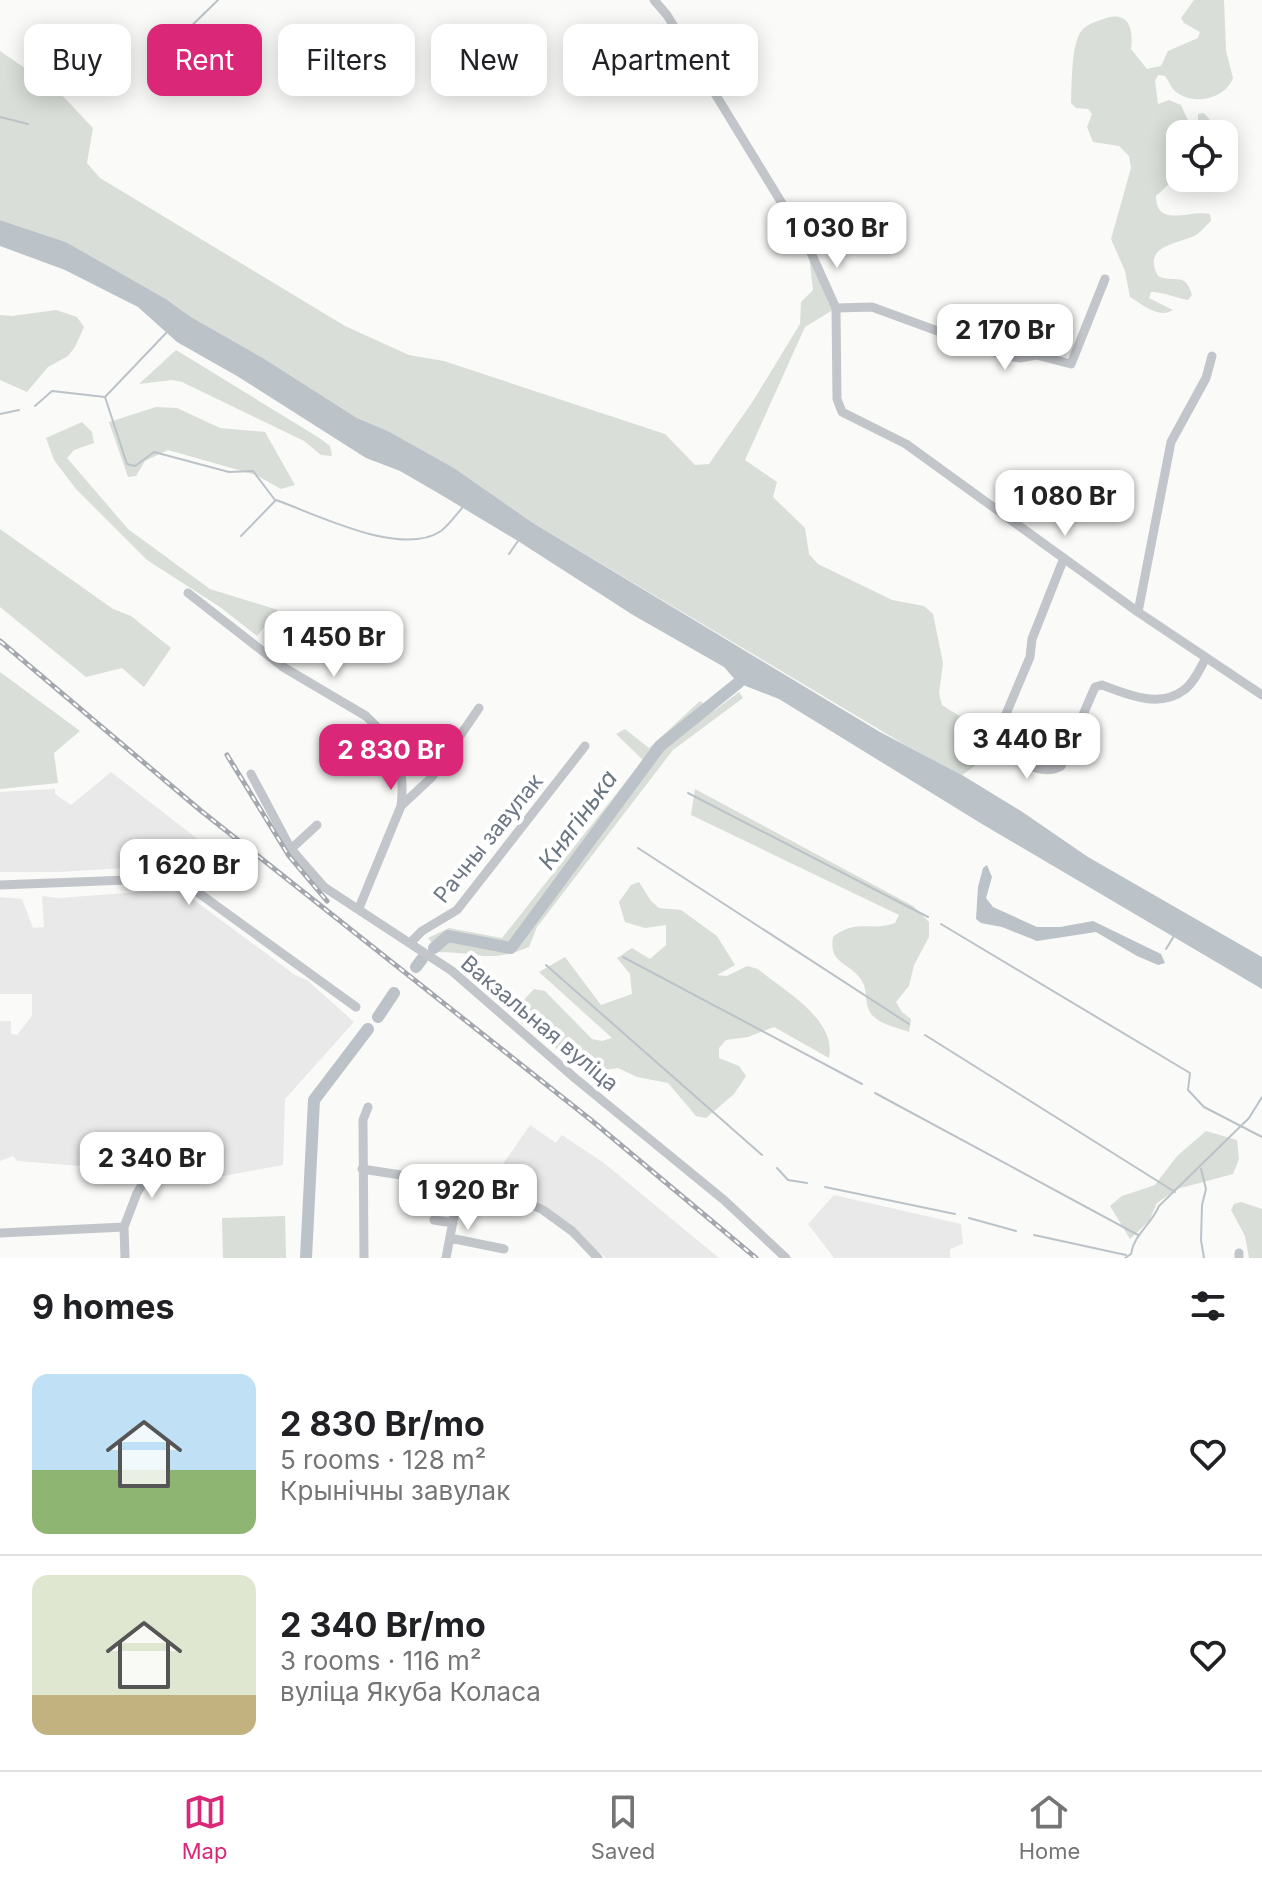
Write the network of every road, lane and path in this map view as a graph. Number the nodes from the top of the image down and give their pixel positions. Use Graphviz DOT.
graph roads {
  1 [pos="654,0"];
  2 [pos="1105,279"];
  3 [pos="836,308"];
  4 [pos="1212,356"];
  5 [pos="1064,558"];
  6 [pos="188,593"];
  7 [pos="1138,612"];
  8 [pos="1206,658"];
  9 [pos="1262,695"];
  10 [pos="479,708"];
  11 [pos="585,746"];
  12 [pos="251,774"];
  13 [pos="401,806"];
  14 [pos="317,825"];
  15 [pos="291,849"];
  16 [pos="0,885"];
  17 [pos="359,908"];
  18 [pos="411,942"];
  19 [pos="356,1007"];
  20 [pos="368,1107"];
  21 [pos="156,1162"];
  22 [pos="135,1169"];
  23 [pos="362,1169"];
  24 [pos="147,1179"];
  25 [pos="457,1200"];
  26 [pos="434,1220"];
  27 [pos="453,1223"];
  28 [pos="124,1227"];
  29 [pos="0,1233"];
  30 [pos="450,1238"];
  31 [pos="504,1249"];
  32 [pos="586,1254"];
  33 [pos="125,1258"];
  34 [pos="364,1258"];
  35 [pos="446,1258"];
  36 [pos="598,1258"];
  37 [pos="786,1258"];
  1 -- 3 [label="street"];
  2 -- 3 [label="street"];
  3 -- 5 [label="street"];
  4 -- 7 [label="street"];
  5 -- 7 [label="street"];
  5 -- 8 [label="street"];
  6 -- 13 [label="street"];
  7 -- 8 [label="street"];
  8 -- 9 [label="street"];
  10 -- 13 [label="street"];
  11 -- 18 [label="street, Рачны завулак"];
  12 -- 15 [label="street, Вакзальная вуліца"];
  13 -- 17 [label="street"];
  14 -- 15 [label="street"];
  15 -- 17 [label="street, Вакзальная вуліца"];
  16 -- 19 [label="street"];
  17 -- 18 [label="street, Вакзальная вуліца"];
  18 -- 37 [label="street, Вакзальная вуліца"];
  20 -- 23 [label="street"];
  21 -- 24 [label="street"];
  22 -- 24 [label="street"];
  23 -- 32 [label="street"];
  23 -- 34 [label="street"];
  24 -- 28 [label="street"];
  25 -- 27 [label="street"];
  26 -- 27 [label="street"];
  27 -- 30 [label="street"];
  28 -- 29 [label="street"];
  28 -- 33 [label="street"];
  30 -- 31 [label="street"];
  30 -- 35 [label="street"];
  32 -- 36 [label="street"];
}
